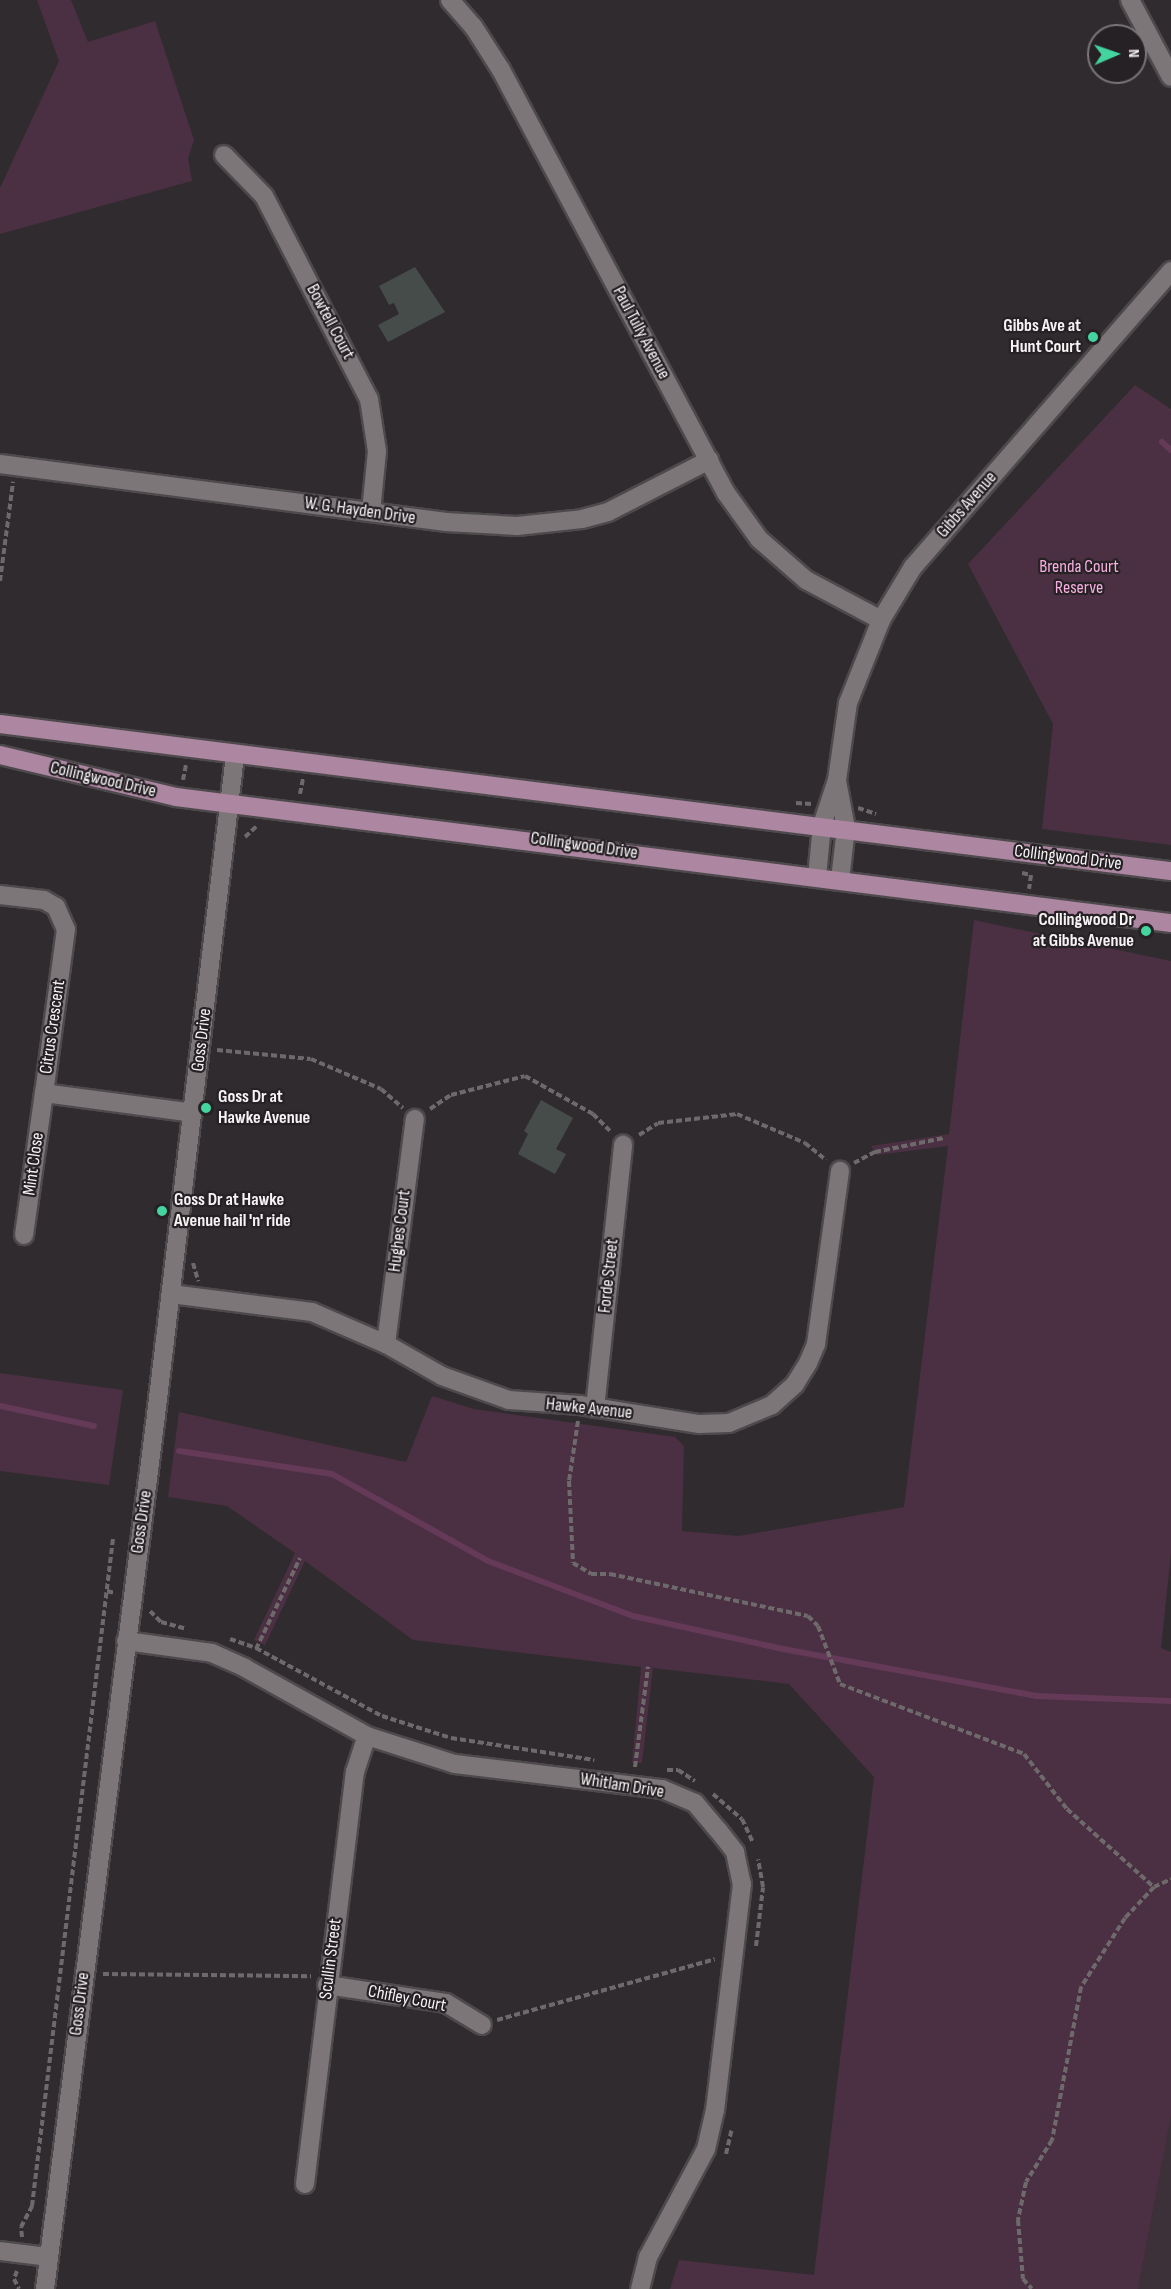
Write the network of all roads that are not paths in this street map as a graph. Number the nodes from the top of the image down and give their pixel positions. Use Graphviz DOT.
graph roads {
  1 [pos="450,0"];
  2 [pos="1130,0"];
  3 [pos="1171,77"];
  4 [pos="224,155"];
  5 [pos="1171,271"];
  6 [pos="708,460"];
  7 [pos="7,465"];
  8 [pos="371,512"];
  9 [pos="881,620"];
  10 [pos="0,724"];
  11 [pos="0,754"];
  12 [pos="235,755"];
  13 [pos="837,780"];
  14 [pos="230,804"];
  15 [pos="822,825"];
  16 [pos="846,828"];
  17 [pos="1171,871"];
  18 [pos="817,877"];
  19 [pos="840,880"];
  20 [pos="0,894"];
  21 [pos="1171,924"];
  22 [pos="44,1093"];
  23 [pos="193,1113"];
  24 [pos="415,1119"];
  25 [pos="623,1144"];
  26 [pos="840,1171"];
  27 [pos="24,1235"];
  28 [pos="171,1294"];
  29 [pos="386,1344"];
  30 [pos="588,1406"];
  31 [pos="126,1641"];
  32 [pos="367,1736"];
  33 [pos="328,1979"];
  34 [pos="482,2025"];
  35 [pos="305,2184"];
  36 [pos="0,2251"];
  37 [pos="49,2257"];
  38 [pos="45,2289"];
  39 [pos="640,2289"];
  1 -- 6 [label="street, Paul Tully Avenue"];
  2 -- 3 [label="street"];
  4 -- 8 [label="street, Bowtell Court"];
  5 -- 9 [label="street, Gibbs Avenue"];
  6 -- 8 [label="street, W. G. Hayden Drive"];
  6 -- 9 [label="street, Paul Tully Avenue"];
  7 -- 8 [label="street, W. G. Hayden Drive"];
  9 -- 13 [label="street, Gibbs Avenue"];
  10 -- 12 [label="main road, Collingwood Drive"];
  11 -- 14 [label="main road, Collingwood Drive"];
  12 -- 14 [label="street, Goss Drive"];
  12 -- 15 [label="main road, Collingwood Drive"];
  13 -- 15 [label="street, Gibbs Avenue"];
  13 -- 16 [label="street, Gibbs Avenue"];
  14 -- 18 [label="main road, Collingwood Drive"];
  14 -- 23 [label="street, Goss Drive"];
  15 -- 16 [label="main road, Collingwood Drive"];
  15 -- 18 [label="street, Gibbs Avenue"];
  16 -- 17 [label="main road, Collingwood Drive"];
  16 -- 19 [label="street, Gibbs Avenue"];
  18 -- 19 [label="main road, Collingwood Drive"];
  19 -- 21 [label="main road, Collingwood Drive"];
  20 -- 22 [label="street, Citrus Crescent"];
  22 -- 23 [label="street, Citrus Crescent"];
  22 -- 27 [label="street, Mint Close"];
  23 -- 28 [label="street, Goss Drive"];
  24 -- 29 [label="street, Hughes Court"];
  25 -- 30 [label="street, Forde Street"];
  26 -- 30 [label="street, Hawke Avenue"];
  28 -- 29 [label="street, Hawke Avenue"];
  28 -- 31 [label="street, Goss Drive"];
  29 -- 30 [label="street, Hawke Avenue"];
  31 -- 32 [label="street, Whitlam Drive"];
  31 -- 37 [label="street, Goss Drive"];
  32 -- 33 [label="street, Scullin Street"];
  32 -- 39 [label="street, Whitlam Drive"];
  33 -- 34 [label="street, Chifley Court"];
  33 -- 35 [label="street, Scullin Street"];
  36 -- 37 [label="street"];
  37 -- 38 [label="street, Goss Drive"];
}
